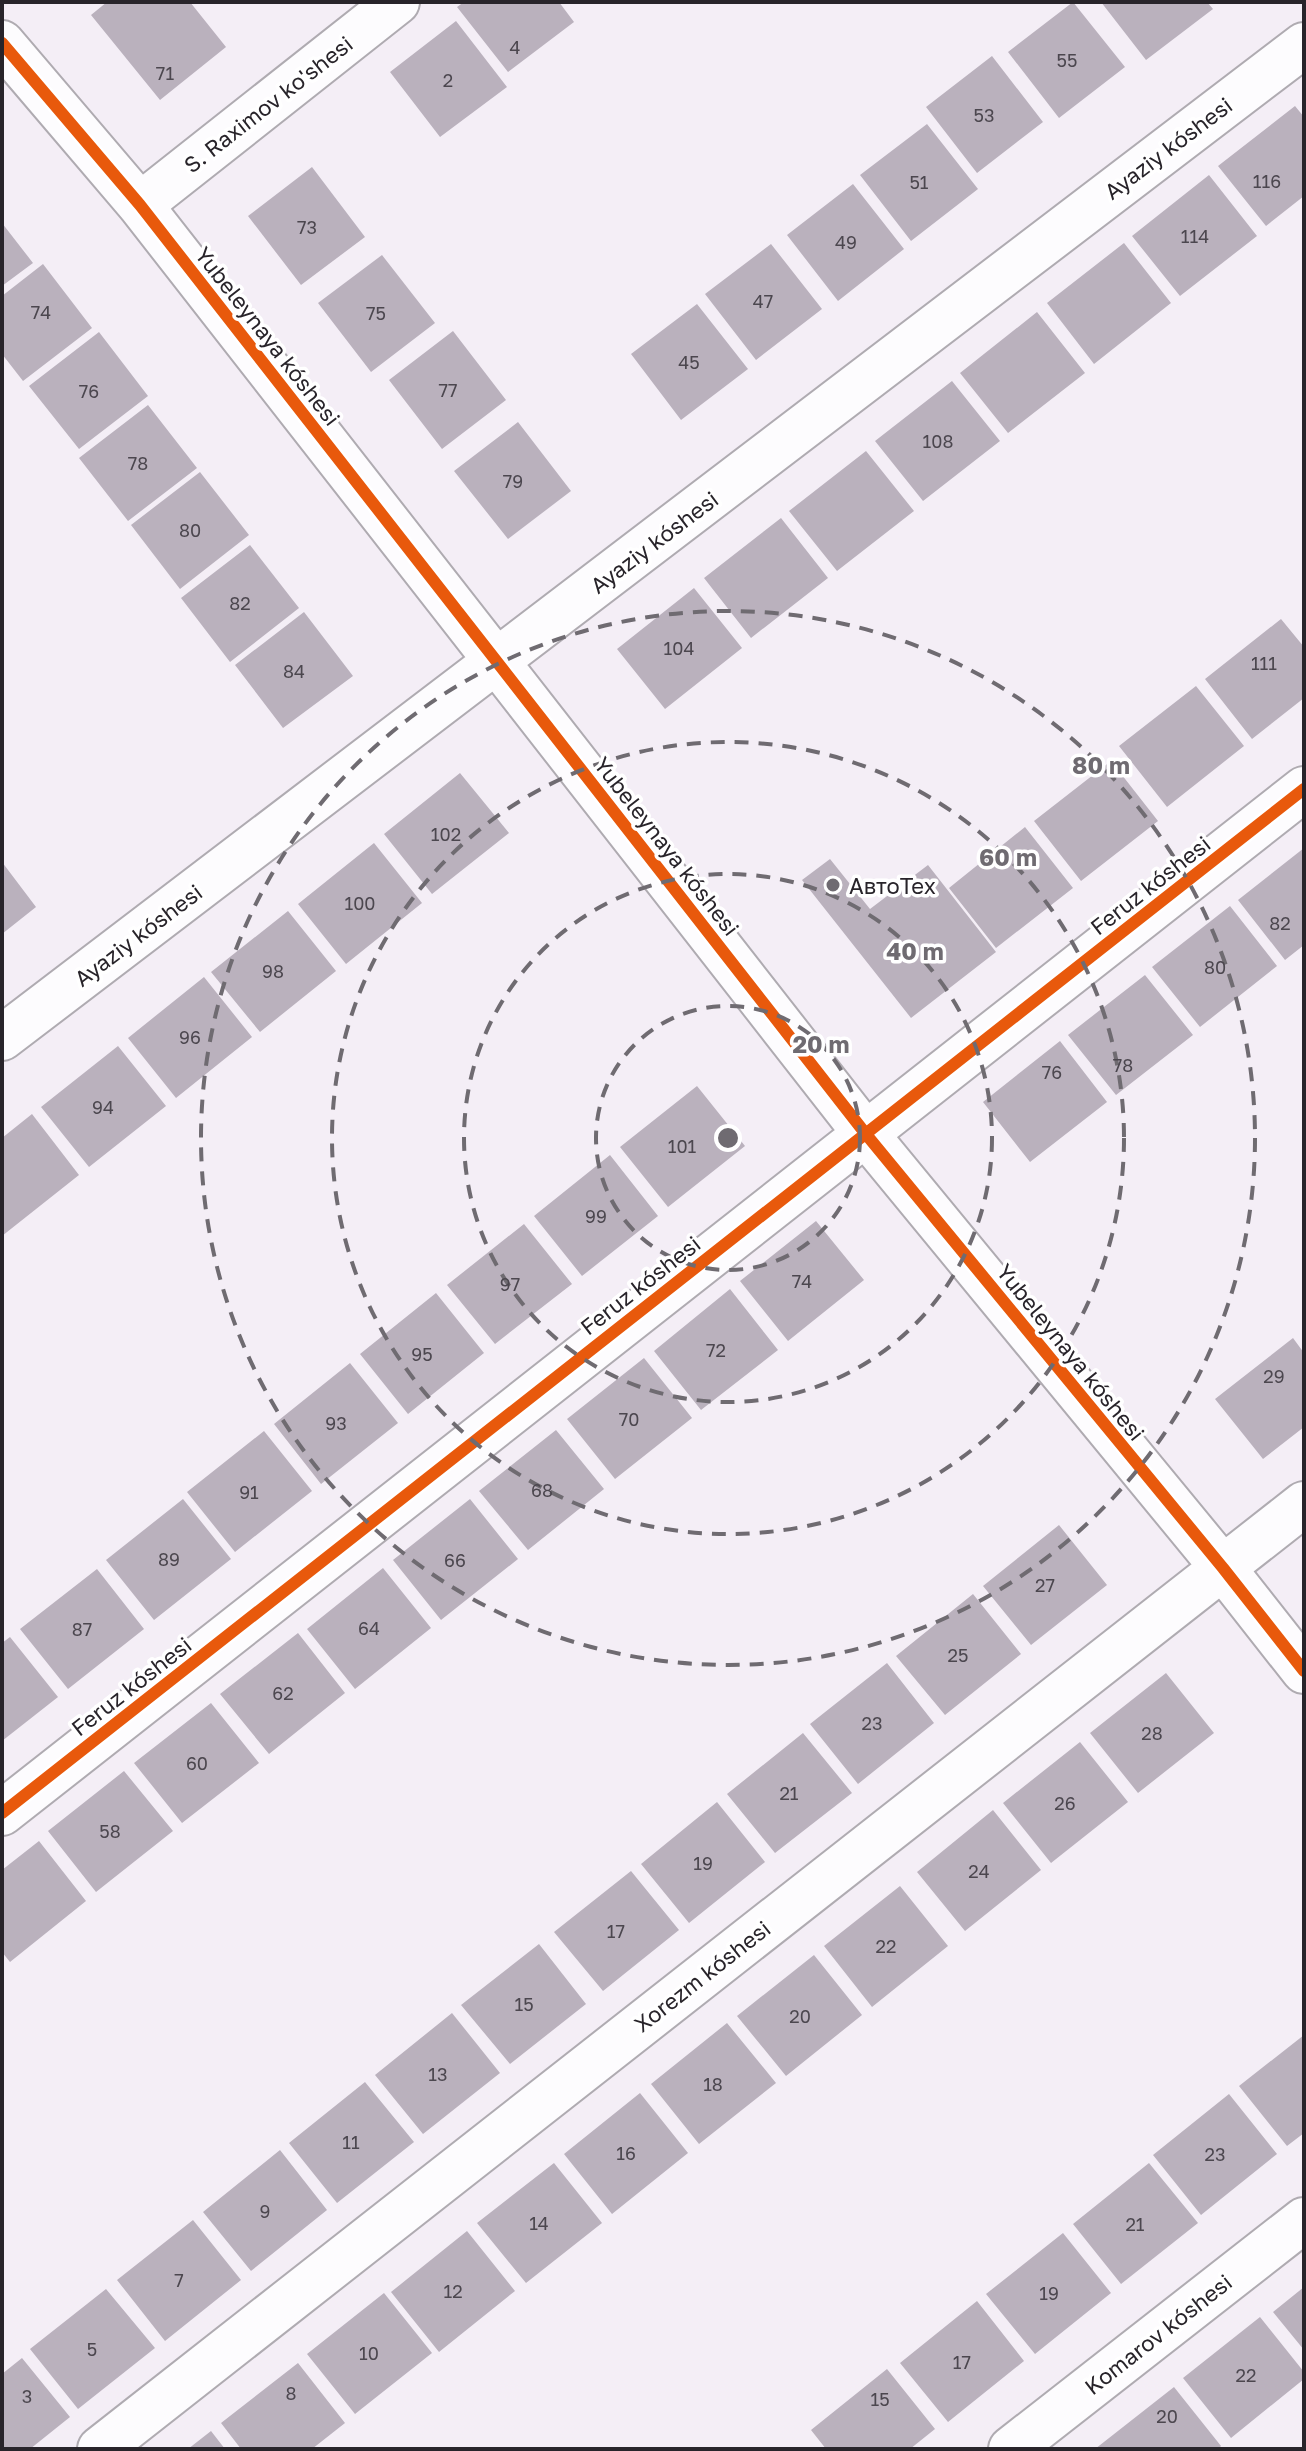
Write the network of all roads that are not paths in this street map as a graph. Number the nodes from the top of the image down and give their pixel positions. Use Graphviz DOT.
graph roads {
  1 [pos="397,2"];
  2 [pos="2,43"];
  3 [pos="1304,45"];
  4 [pos="140,205"];
  5 [pos="497,662"];
  6 [pos="1304,789"];
  7 [pos="2,1038"];
  8 [pos="865,1133"];
  9 [pos="1304,1504"];
  10 [pos="1223,1568"];
  11 [pos="1304,1671"];
  12 [pos="2,1813"];
  13 [pos="1304,2220"];
  14 [pos="100,2449"];
  15 [pos="1011,2449"];
  1 -- 4 [label="street, S. Raximov ko'shesi"];
  2 -- 4 [label="street, Yubeleynaya kóshesi"];
  3 -- 5 [label="street, Ayaziy kóshesi"];
  4 -- 5 [label="street, Yubeleynaya kóshesi"];
  5 -- 7 [label="street, Ayaziy kóshesi"];
  5 -- 8 [label="street, Yubeleynaya kóshesi"];
  6 -- 8 [label="street, Feruz kóshesi"];
  8 -- 10 [label="street, Yubeleynaya kóshesi"];
  8 -- 12 [label="street, Feruz kóshesi"];
  9 -- 10 [label="street, Xorezm kóshesi"];
  10 -- 11 [label="street, Yubeleynaya kóshesi"];
  10 -- 14 [label="street, Xorezm kóshesi"];
  13 -- 15 [label="street, Komarov kóshesi"];
}
